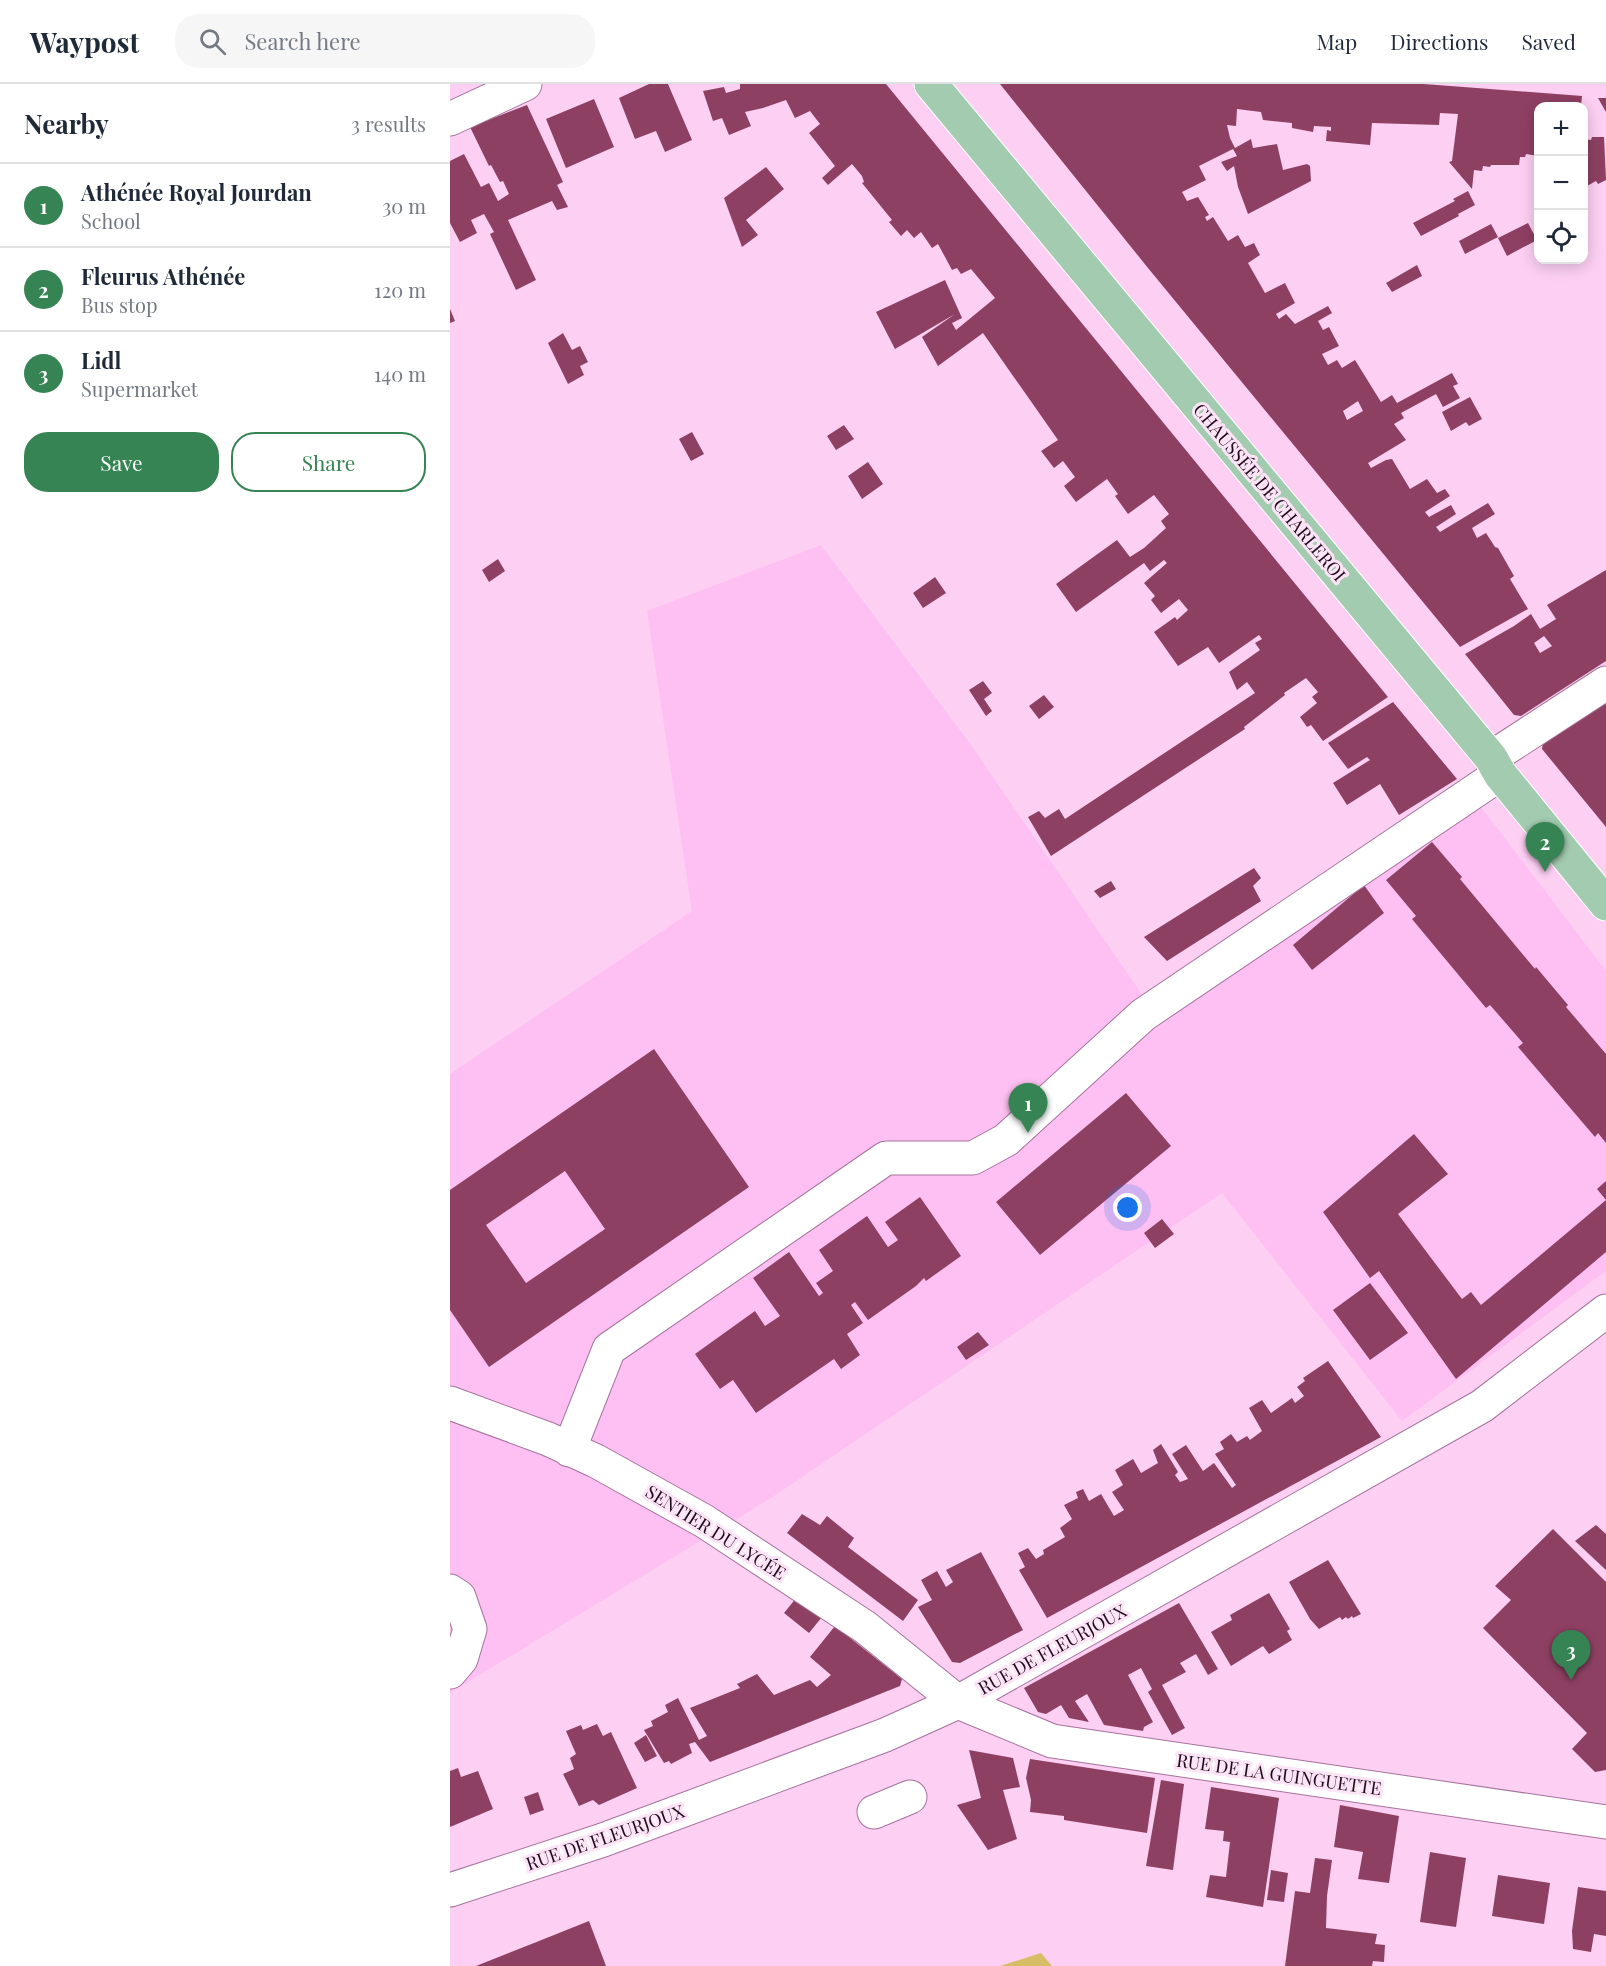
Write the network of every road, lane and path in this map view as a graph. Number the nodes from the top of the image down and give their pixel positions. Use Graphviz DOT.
graph roads {
  1 [pos="525,84"];
  2 [pos="931,84"];
  3 [pos="450,118"];
  4 [pos="1606,683"];
  5 [pos="1495,766"];
  6 [pos="1606,904"];
  7 [pos="1606,1311"];
  8 [pos="450,1403"];
  9 [pos="569,1450"];
  10 [pos="450,1591"];
  11 [pos="450,1672"];
  12 [pos="958,1702"];
  13 [pos="910,1797"];
  14 [pos="874,1812"];
  15 [pos="1606,1822"];
  16 [pos="450,1890"];
  1 -- 3 [label="street"];
  2 -- 5 [label="main road, CHAUSSÉE DE CHARLEROI"];
  4 -- 5 [label="street"];
  5 -- 6 [label="main road, CHAUSSÉE DE CHARLEROI"];
  5 -- 9 [label="street"];
  7 -- 12 [label="street, RUE DE FLEURJOUX"];
  8 -- 9 [label="street, SENTIER DU LYCÉE"];
  9 -- 12 [label="street, SENTIER DU LYCÉE"];
  10 -- 11 [label="street"];
  12 -- 15 [label="street, RUE DE LA GUINGUETTE"];
  12 -- 16 [label="street, RUE DE FLEURJOUX"];
  13 -- 14 [label="street"];
}
